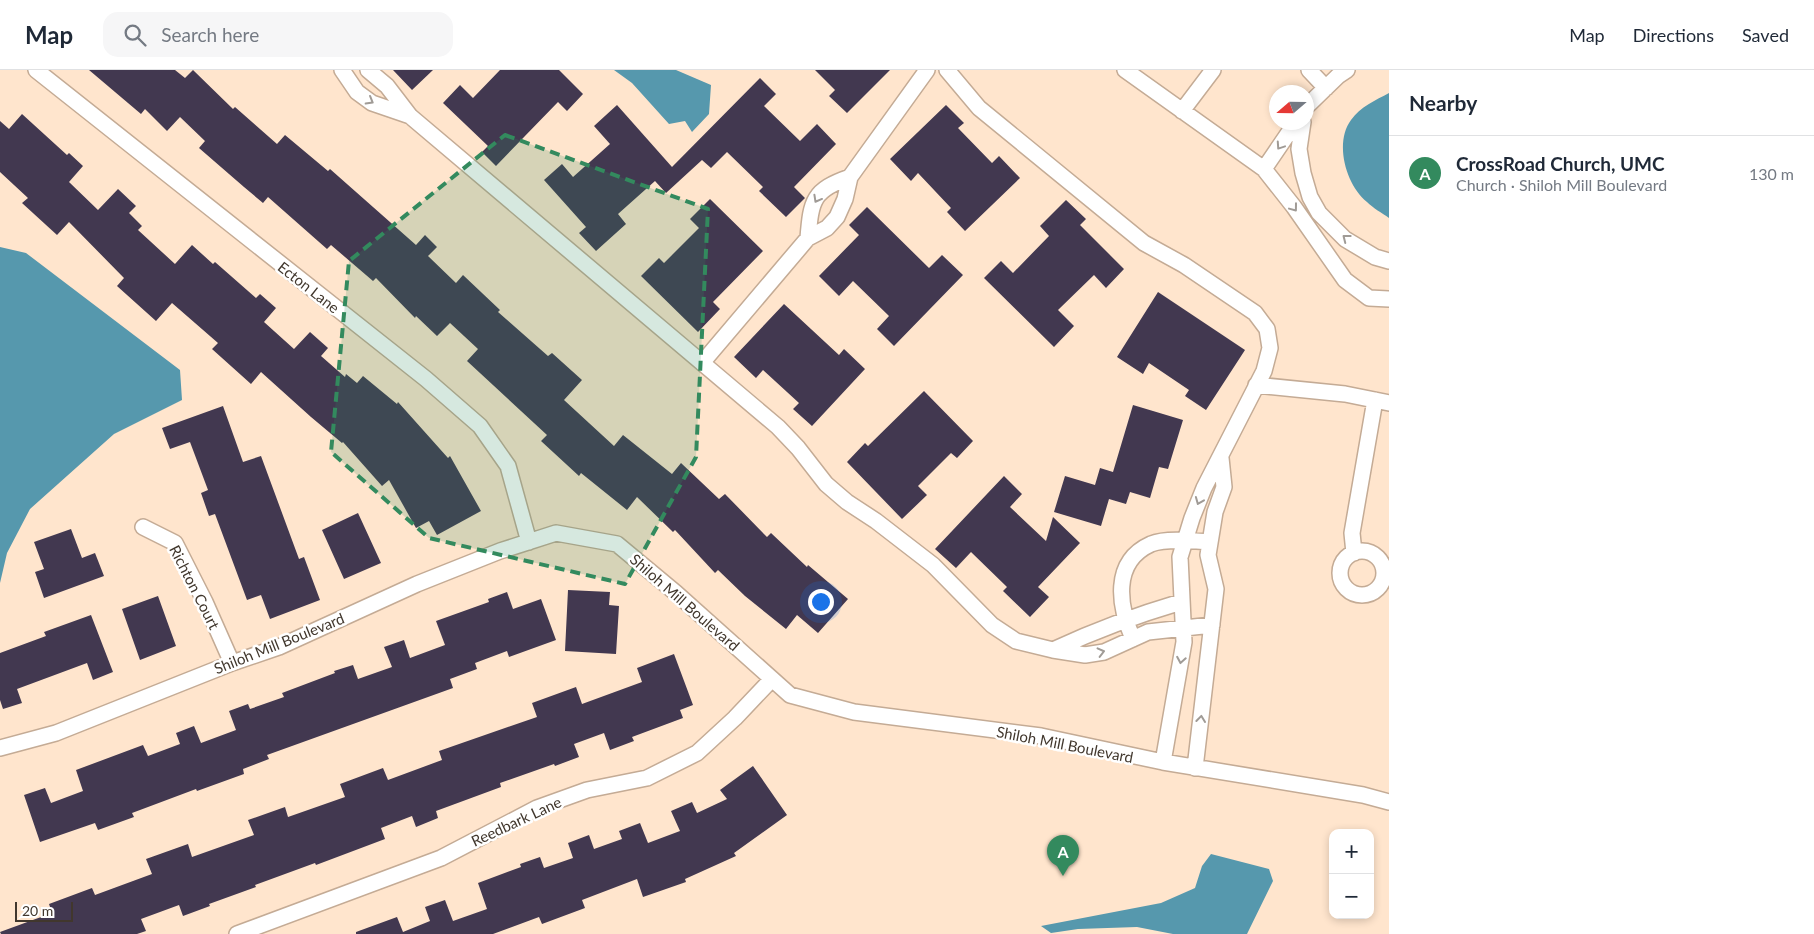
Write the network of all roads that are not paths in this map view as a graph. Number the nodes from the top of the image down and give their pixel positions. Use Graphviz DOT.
graph roads {
  1 [pos="36,70"];
  2 [pos="342,70"];
  3 [pos="368,70"];
  4 [pos="927,70"];
  5 [pos="947,70"];
  6 [pos="1125,70"];
  7 [pos="1213,70"];
  8 [pos="1310,70"];
  9 [pos="1347,70"];
  10 [pos="1326,88"];
  11 [pos="1314,99"];
  12 [pos="1182,111"];
  13 [pos="410,116"];
  14 [pos="1291,130"];
  15 [pos="1303,130"];
  16 [pos="1264,170"];
  17 [pos="850,177"];
  18 [pos="808,238"];
  19 [pos="1389,261"];
  20 [pos="1389,299"];
  21 [pos="702,363"];
  22 [pos="1256,385"];
  23 [pos="1382,401"];
  24 [pos="1221,458"];
  25 [pos="143,526"];
  26 [pos="1185,540"];
  27 [pos="529,542"];
  28 [pos="1209,542"];
  29 [pos="1354,553"];
  30 [pos="1182,602"];
  31 [pos="1125,620"];
  32 [pos="1212,625"];
  33 [pos="1183,629"];
  34 [pos="1133,639"];
  35 [pos="1053,650"];
  36 [pos="232,663"];
  37 [pos="772,679"];
  38 [pos="0,748"];
  39 [pos="1163,762"];
  40 [pos="1195,768"];
  41 [pos="1389,802"];
  42 [pos="237,934"];
  1 -- 27 [label="street, Ecton Lane"];
  2 -- 13 [label="street, one-way"];
  3 -- 13 [label="street"];
  4 -- 17 [label="street"];
  5 -- 22 [label="street"];
  6 -- 12 [label="street"];
  7 -- 12 [label="street"];
  8 -- 10 [label="street"];
  9 -- 10 [label="street"];
  10 -- 11 [label="street"];
  12 -- 16 [label="street"];
  13 -- 21 [label="street"];
  14 -- 16 [label="street, one-way"];
  19 -- 15 [label="street, one-way"];
  16 -- 20 [label="street, one-way"];
  17 -- 18 [label="street"];
  17 -- 18 [label="street, one-way"];
  18 -- 21 [label="street"];
  21 -- 35 [label="street"];
  22 -- 23 [label="street"];
  22 -- 24 [label="street"];
  23 -- 29 [label="street"];
  24 -- 26 [label="street, one-way"];
  24 -- 28 [label="street"];
  25 -- 36 [label="street, Richton Court"];
  26 -- 28 [label="street"];
  26 -- 30 [label="street"];
  26 -- 31 [label="street"];
  27 -- 36 [label="street, Shiloh Mill Boulevard"];
  27 -- 37 [label="street, Shiloh Mill Boulevard"];
  28 -- 32 [label="street"];
  30 -- 31 [label="street"];
  30 -- 33 [label="street"];
  31 -- 34 [label="street"];
  31 -- 35 [label="street"];
  32 -- 33 [label="street"];
  40 -- 32 [label="street, one-way"];
  33 -- 34 [label="street"];
  33 -- 39 [label="street, one-way"];
  35 -- 34 [label="street, one-way"];
  36 -- 38 [label="street, Shiloh Mill Boulevard"];
  37 -- 39 [label="street, Shiloh Mill Boulevard"];
  37 -- 42 [label="street, Reedbark Lane"];
  39 -- 40 [label="street, Shiloh Mill Boulevard"];
  40 -- 41 [label="street, Shiloh Mill Boulevard"];
}
